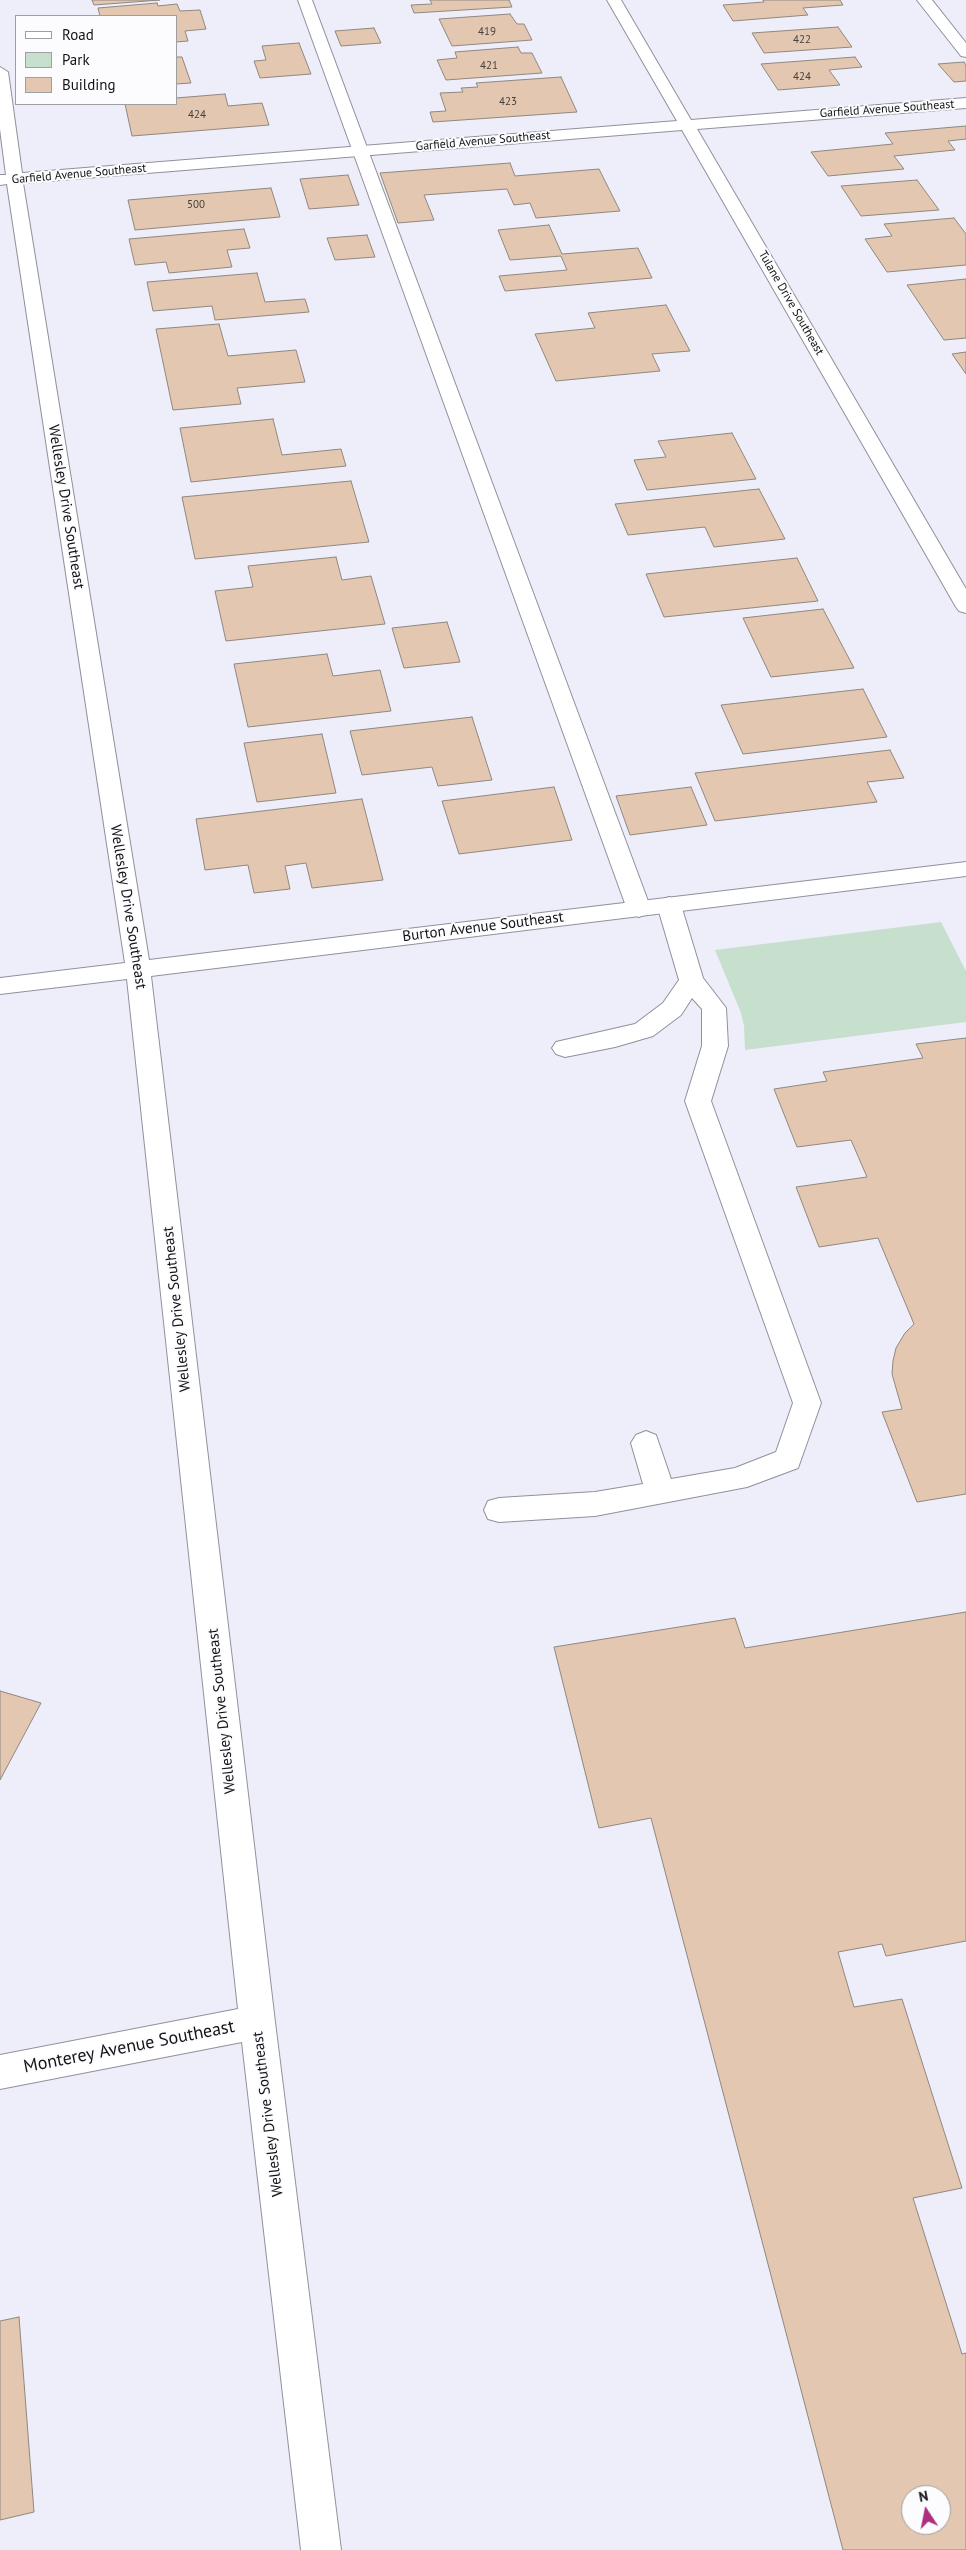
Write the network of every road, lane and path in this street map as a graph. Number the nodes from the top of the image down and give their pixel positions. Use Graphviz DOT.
graph roads {
  1 [pos="305,0"];
  2 [pos="614,0"];
  3 [pos="924,0"];
  4 [pos="966,53"];
  5 [pos="0,72"];
  6 [pos="966,103"];
  7 [pos="687,125"];
  8 [pos="361,151"];
  9 [pos="7,180"];
  10 [pos="966,607"];
  11 [pos="966,869"];
  12 [pos="669,905"];
  13 [pos="639,908"];
  14 [pos="138,969"];
  15 [pos="691,980"];
  16 [pos="0,986"];
  17 [pos="565,1048"];
  18 [pos="646,1443"];
  19 [pos="660,1492"];
  20 [pos="499,1510"];
  21 [pos="257,2022"];
  22 [pos="0,2072"];
  23 [pos="321,2550"];
  1 -- 8 [label="street"];
  2 -- 7 [label="street, Tulane Drive Southeast"];
  3 -- 4 [label="street"];
  5 -- 9 [label="street, Wellesley Drive Southeast"];
  6 -- 7 [label="street, Garfield Avenue Southeast"];
  7 -- 8 [label="street, Garfield Avenue Southeast"];
  7 -- 10 [label="street, Tulane Drive Southeast"];
  8 -- 9 [label="street, Garfield Avenue Southeast"];
  8 -- 13 [label="street"];
  9 -- 14 [label="street, Wellesley Drive Southeast"];
  11 -- 12 [label="street, Burton Avenue Southeast"];
  12 -- 13 [label="street, Burton Avenue Southeast"];
  12 -- 15 [label="street"];
  13 -- 14 [label="street, Burton Avenue Southeast"];
  14 -- 16 [label="street, Burton Avenue Southeast"];
  14 -- 21 [label="street, Wellesley Drive Southeast"];
  15 -- 17 [label="street"];
  15 -- 19 [label="street"];
  18 -- 19 [label="street"];
  19 -- 20 [label="street"];
  21 -- 22 [label="street, Monterey Avenue Southeast"];
  21 -- 23 [label="street, Wellesley Drive Southeast"];
}
